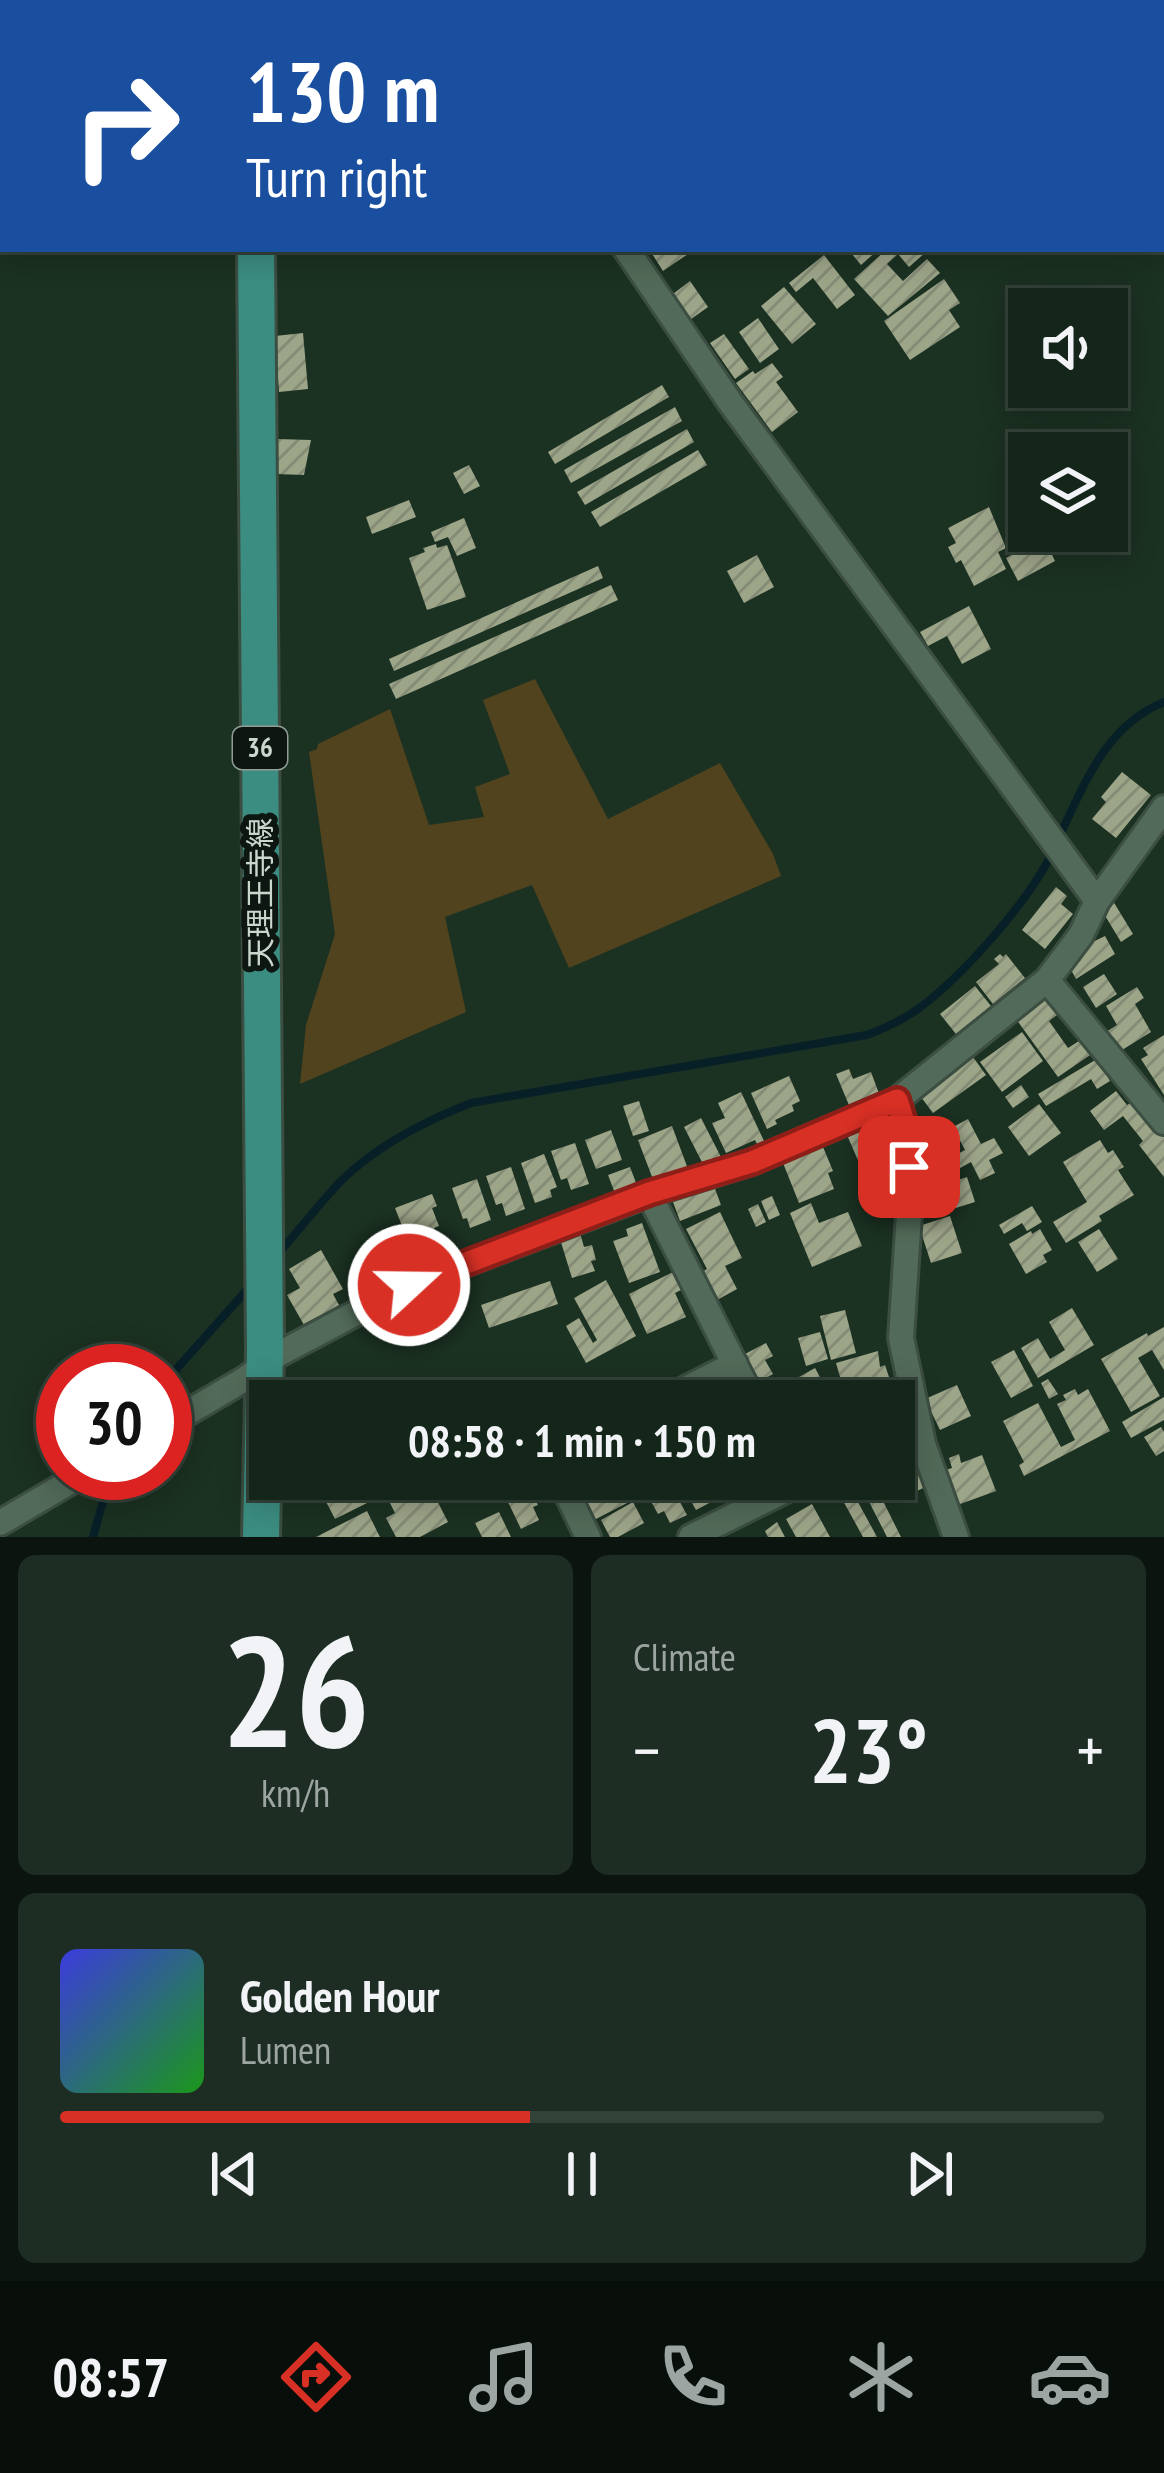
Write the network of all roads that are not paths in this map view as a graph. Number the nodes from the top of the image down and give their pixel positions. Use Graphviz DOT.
graph roads {
  1 [pos="256,252"];
  2 [pos="628,252"];
  3 [pos="1164,808"];
  4 [pos="1097,901"];
  5 [pos="1047,980"];
  6 [pos="897,1100"];
  7 [pos="1164,1122"];
  8 [pos="649,1193"];
  9 [pos="736,1364"];
  10 [pos="264,1366"];
  11 [pos="704,1380"];
  12 [pos="743,1380"];
  13 [pos="192,1410"];
  14 [pos="39,1500"];
  15 [pos="570,1500"];
  16 [pos="766,1500"];
  17 [pos="0,1523"];
  18 [pos="261,1537"];
  19 [pos="588,1537"];
  20 [pos="691,1537"];
  21 [pos="956,1537"];
  1 -- 10 [label="main road, 天理王寺線 / 36"];
  2 -- 4 [label="street"];
  3 -- 4 [label="street"];
  4 -- 5 [label="street"];
  5 -- 6 [label="street"];
  5 -- 7 [label="street"];
  6 -- 8 [label="street"];
  6 -- 21 [label="street"];
  8 -- 9 [label="street"];
  8 -- 10 [label="street"];
  9 -- 11 [label="street"];
  9 -- 12 [label="street"];
  10 -- 13 [label="street"];
  10 -- 18 [label="main road, 天理王寺線 / 36"];
  14 -- 17 [label="street"];
  15 -- 19 [label="street"];
  16 -- 20 [label="street"];
}
